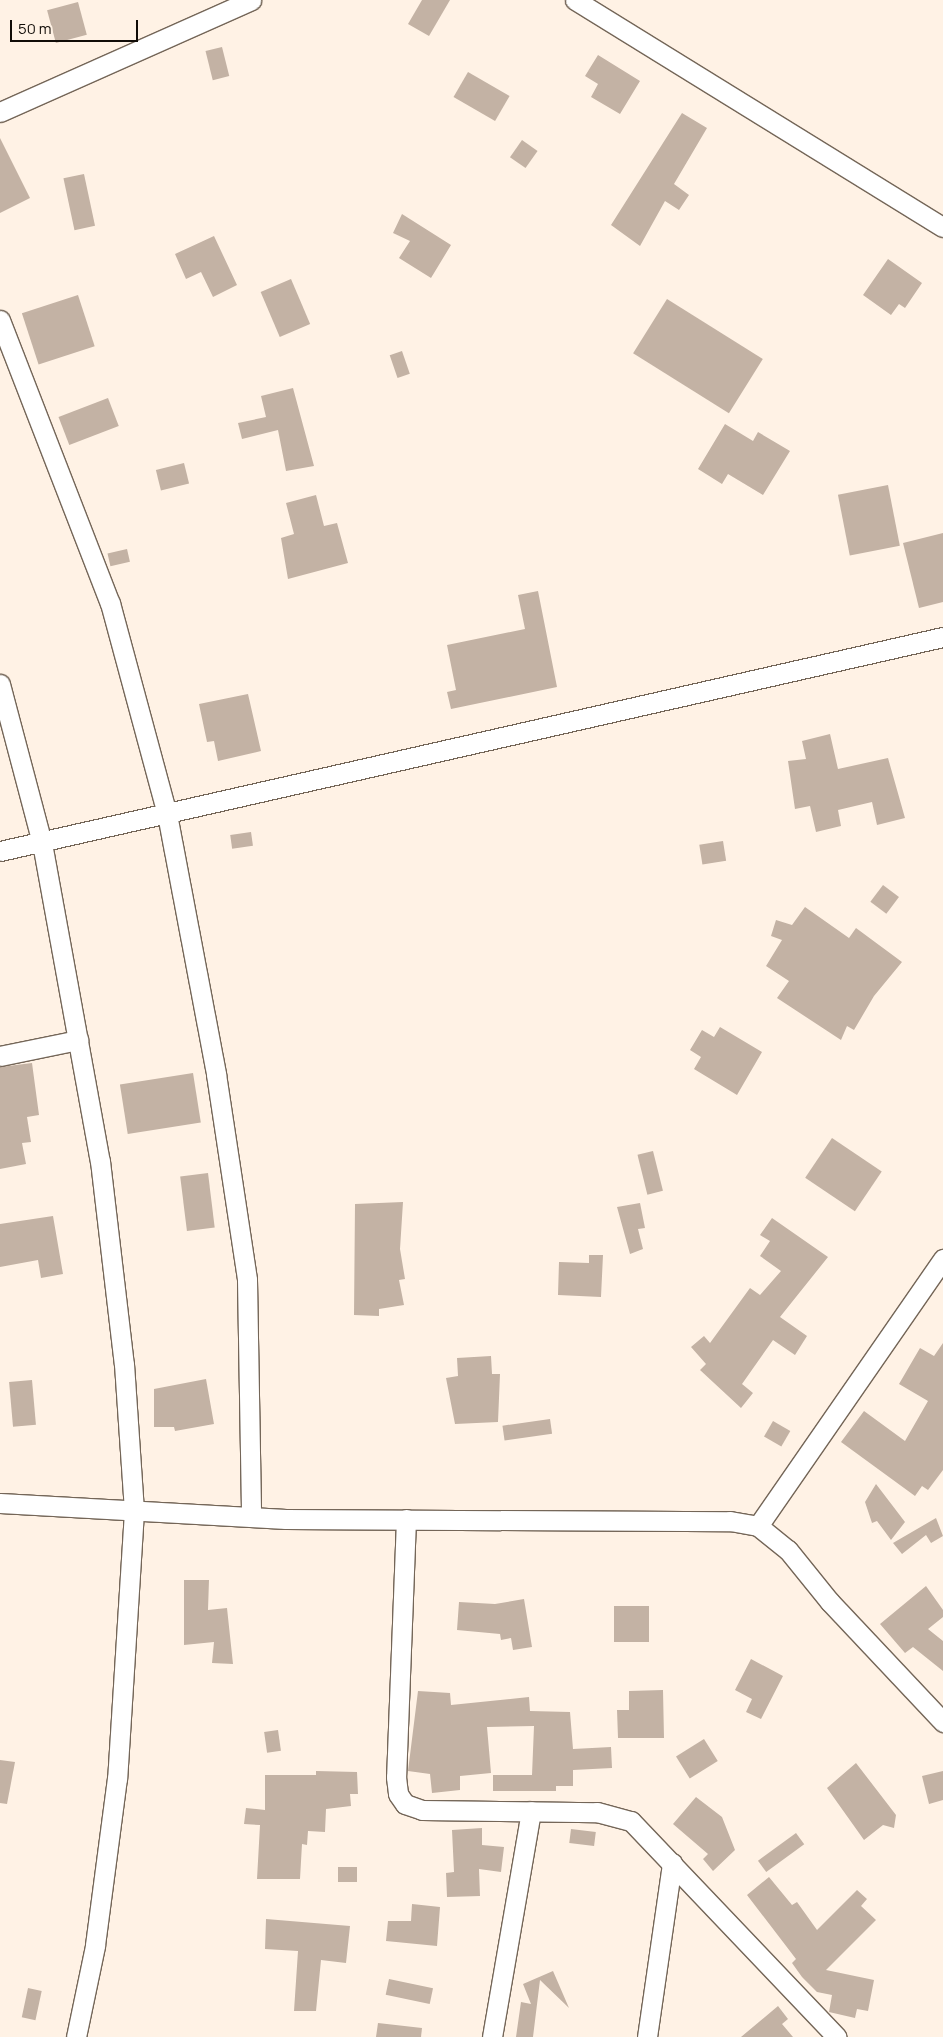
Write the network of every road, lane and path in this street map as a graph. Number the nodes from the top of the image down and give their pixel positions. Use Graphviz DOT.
graph roads {
  1 [pos="251,0"];
  2 [pos="575,0"];
  3 [pos="0,112"];
  4 [pos="943,227"];
  5 [pos="0,320"];
  6 [pos="943,637"];
  7 [pos="0,684"];
  8 [pos="167,814"];
  9 [pos="42,842"];
  10 [pos="0,852"];
  11 [pos="78,1040"];
  12 [pos="0,1056"];
  13 [pos="943,1259"];
  14 [pos="0,1502"];
  15 [pos="134,1511"];
  16 [pos="252,1517"];
  17 [pos="406,1519"];
  18 [pos="758,1526"];
  19 [pos="943,1722"];
  20 [pos="531,1811"];
  21 [pos="672,1862"];
  22 [pos="76,2037"];
  23 [pos="492,2037"];
  24 [pos="648,2037"];
  25 [pos="837,2037"];
  1 -- 3 [label="street"];
  2 -- 4 [label="street"];
  5 -- 8 [label="street"];
  6 -- 8 [label="street"];
  7 -- 9 [label="street"];
  8 -- 9 [label="street"];
  8 -- 16 [label="street"];
  9 -- 10 [label="street"];
  9 -- 11 [label="street"];
  11 -- 12 [label="street"];
  11 -- 15 [label="street"];
  13 -- 18 [label="street"];
  14 -- 15 [label="street"];
  15 -- 16 [label="street"];
  15 -- 22 [label="street"];
  16 -- 17 [label="street"];
  17 -- 18 [label="street"];
  17 -- 20 [label="street"];
  18 -- 19 [label="street"];
  20 -- 21 [label="street"];
  20 -- 23 [label="street"];
  21 -- 24 [label="street"];
  21 -- 25 [label="street"];
}
